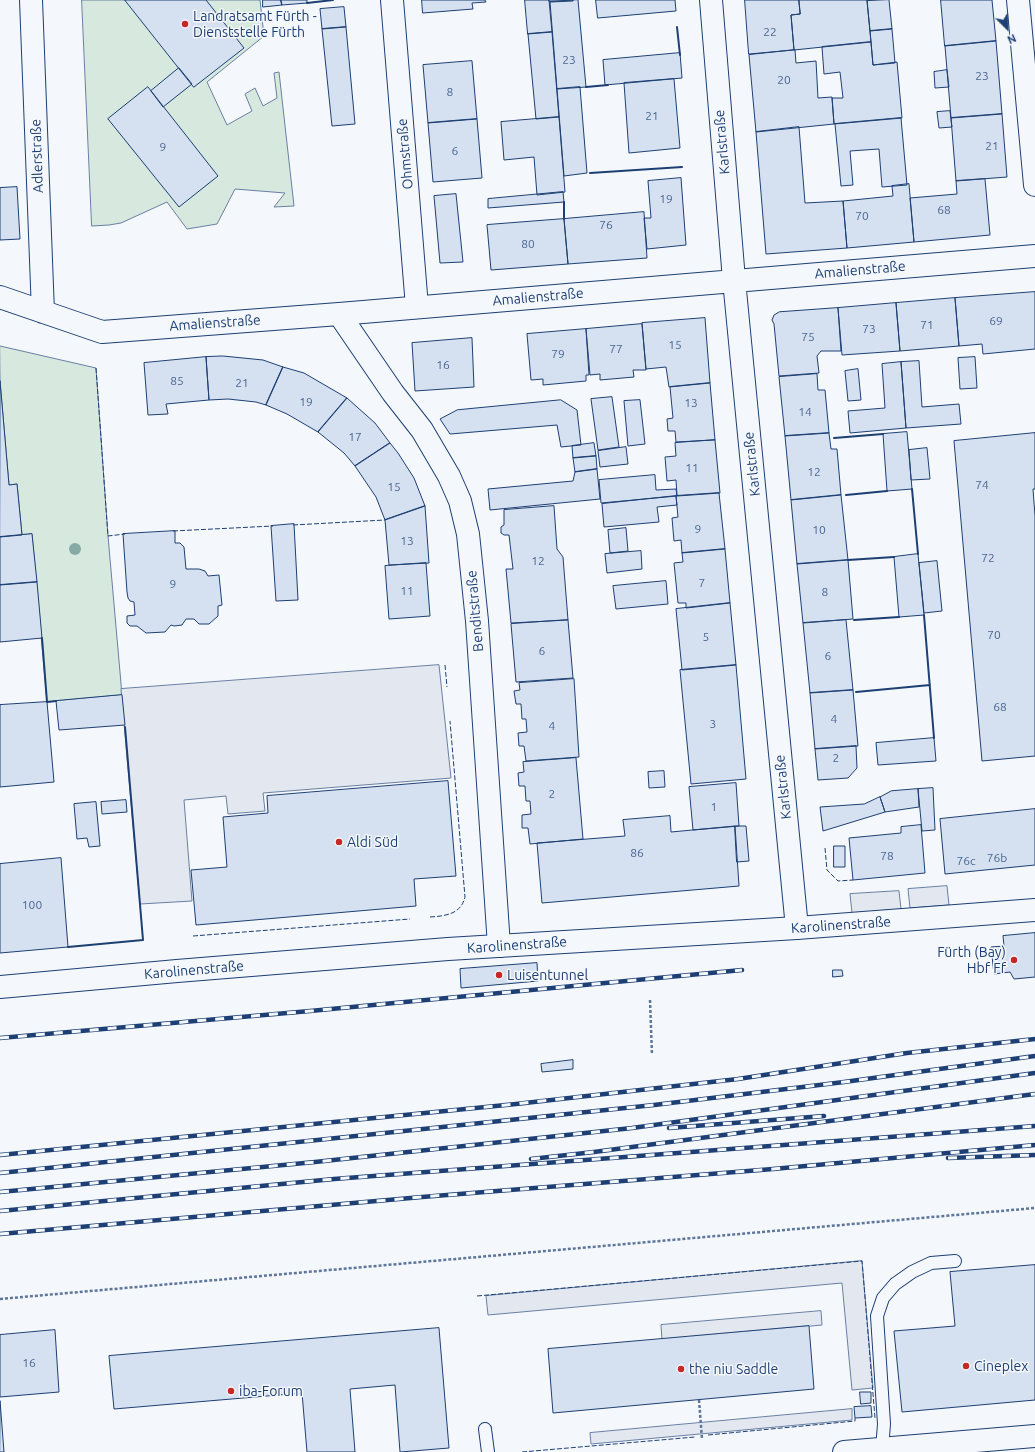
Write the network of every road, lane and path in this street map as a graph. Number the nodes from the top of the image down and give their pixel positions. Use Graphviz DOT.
graph roads {
  1 [pos="31,0"];
  2 [pos="392,0"];
  3 [pos="711,0"];
  4 [pos="1018,0"];
  5 [pos="1035,185"];
  6 [pos="1035,256"];
  7 [pos="734,280"];
  8 [pos="0,297"];
  9 [pos="417,307"];
  10 [pos="43,312"];
  11 [pos="339,314"];
  12 [pos="1035,910"];
  13 [pos="797,928"];
  14 [pos="499,946"];
  15 [pos="0,987"];
  16 [pos="650,1000"];
  17 [pos="652,1055"];
  18 [pos="1035,1208"];
  19 [pos="955,1261"];
  20 [pos="0,1299"];
  21 [pos="699,1400"];
  22 [pos="485,1429"];
  23 [pos="1035,1436"];
  24 [pos="702,1439"];
  25 [pos="882,1449"];
  26 [pos="488,1452"];
  27 [pos="844,1452"];
  1 -- 10 [label="street, Adlerstraße"];
  2 -- 9 [label="street, Ohmstraße"];
  3 -- 7 [label="street, Karlstraße"];
  4 -- 5 [label="street"];
  6 -- 7 [label="street, Amalienstraße"];
  7 -- 9 [label="street, Amalienstraße"];
  7 -- 13 [label="street, Karlstraße"];
  8 -- 10 [label="street, Amalienstraße"];
  9 -- 11 [label="street, Amalienstraße"];
  10 -- 11 [label="street, Amalienstraße"];
  11 -- 14 [label="street, Benditstraße"];
  12 -- 13 [label="street, Karolinenstraße"];
  13 -- 14 [label="street, Karolinenstraße"];
  14 -- 15 [label="street, Karolinenstraße"];
  16 -- 17 [label="path"];
  18 -- 20 [label="path"];
  19 -- 25 [label="lane"];
  21 -- 24 [label="path"];
  22 -- 26 [label="lane"];
  23 -- 25 [label="street"];
  25 -- 27 [label="street"];
}
